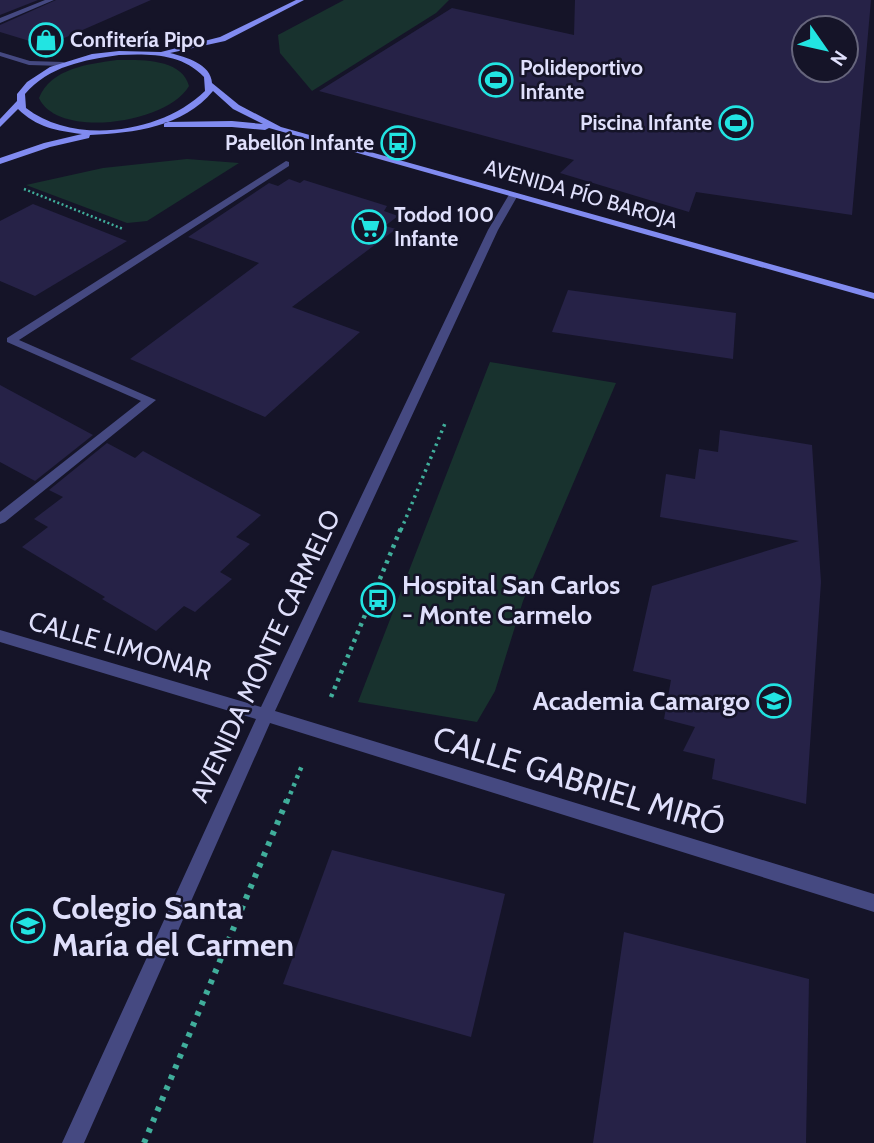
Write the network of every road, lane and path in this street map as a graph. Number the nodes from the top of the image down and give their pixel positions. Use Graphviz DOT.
graph roads {
  1 [pos="51,0"];
  2 [pos="301,0"];
  3 [pos="0,21"];
  4 [pos="231,35"];
  5 [pos="212,50"];
  6 [pos="0,54"];
  7 [pos="153,54"];
  8 [pos="205,57"];
  9 [pos="29,63"];
  10 [pos="63,64"];
  11 [pos="201,68"];
  12 [pos="40,75"];
  13 [pos="211,85"];
  14 [pos="19,103"];
  15 [pos="0,124"];
  16 [pos="151,125"];
  17 [pos="278,129"];
  18 [pos="111,131"];
  19 [pos="0,161"];
  20 [pos="286,164"];
  21 [pos="20,188"];
  22 [pos="513,195"];
  23 [pos="161,244"];
  24 [pos="874,296"];
  25 [pos="449,415"];
  26 [pos="0,519"];
  27 [pos="0,636"];
  28 [pos="266,714"];
  29 [pos="317,730"];
  30 [pos="874,903"];
  31 [pos="73,1143"];
  32 [pos="144,1143"];
  1 -- 3 [label="street"];
  2 -- 4 [label="main road"];
  4 -- 5 [label="main road"];
  4 -- 7 [label="main road"];
  6 -- 9 [label="street"];
  7 -- 10 [label="main road"];
  7 -- 11 [label="main road"];
  8 -- 11 [label="main road"];
  9 -- 10 [label="street"];
  9 -- 12 [label="street"];
  10 -- 12 [label="main road"];
  11 -- 13 [label="main road, AVENIDA PÍO BAROJA"];
  12 -- 14 [label="main road"];
  13 -- 16 [label="main road"];
  13 -- 17 [label="main road, AVENIDA PÍO BAROJA"];
  14 -- 15 [label="main road"];
  14 -- 18 [label="main road"];
  16 -- 17 [label="main road, AVENIDA PÍO BAROJA"];
  16 -- 18 [label="main road"];
  17 -- 22 [label="main road, AVENIDA PÍO BAROJA"];
  18 -- 19 [label="main road"];
  20 -- 23 [label="street"];
  21 -- 23 [label="path"];
  22 -- 24 [label="main road, AVENIDA PÍO BAROJA"];
  22 -- 28 [label="street, AVENIDA MONTE CARMELO"];
  23 -- 26 [label="street"];
  25 -- 29 [label="path"];
  27 -- 28 [label="street, CALLE LIMONAR"];
  28 -- 29 [label="street, CALLE GABRIEL MIRÓ"];
  28 -- 31 [label="street, AVENIDA MONTE CARMELO"];
  29 -- 30 [label="street, CALLE GABRIEL MIRÓ"];
  29 -- 32 [label="path"];
}
